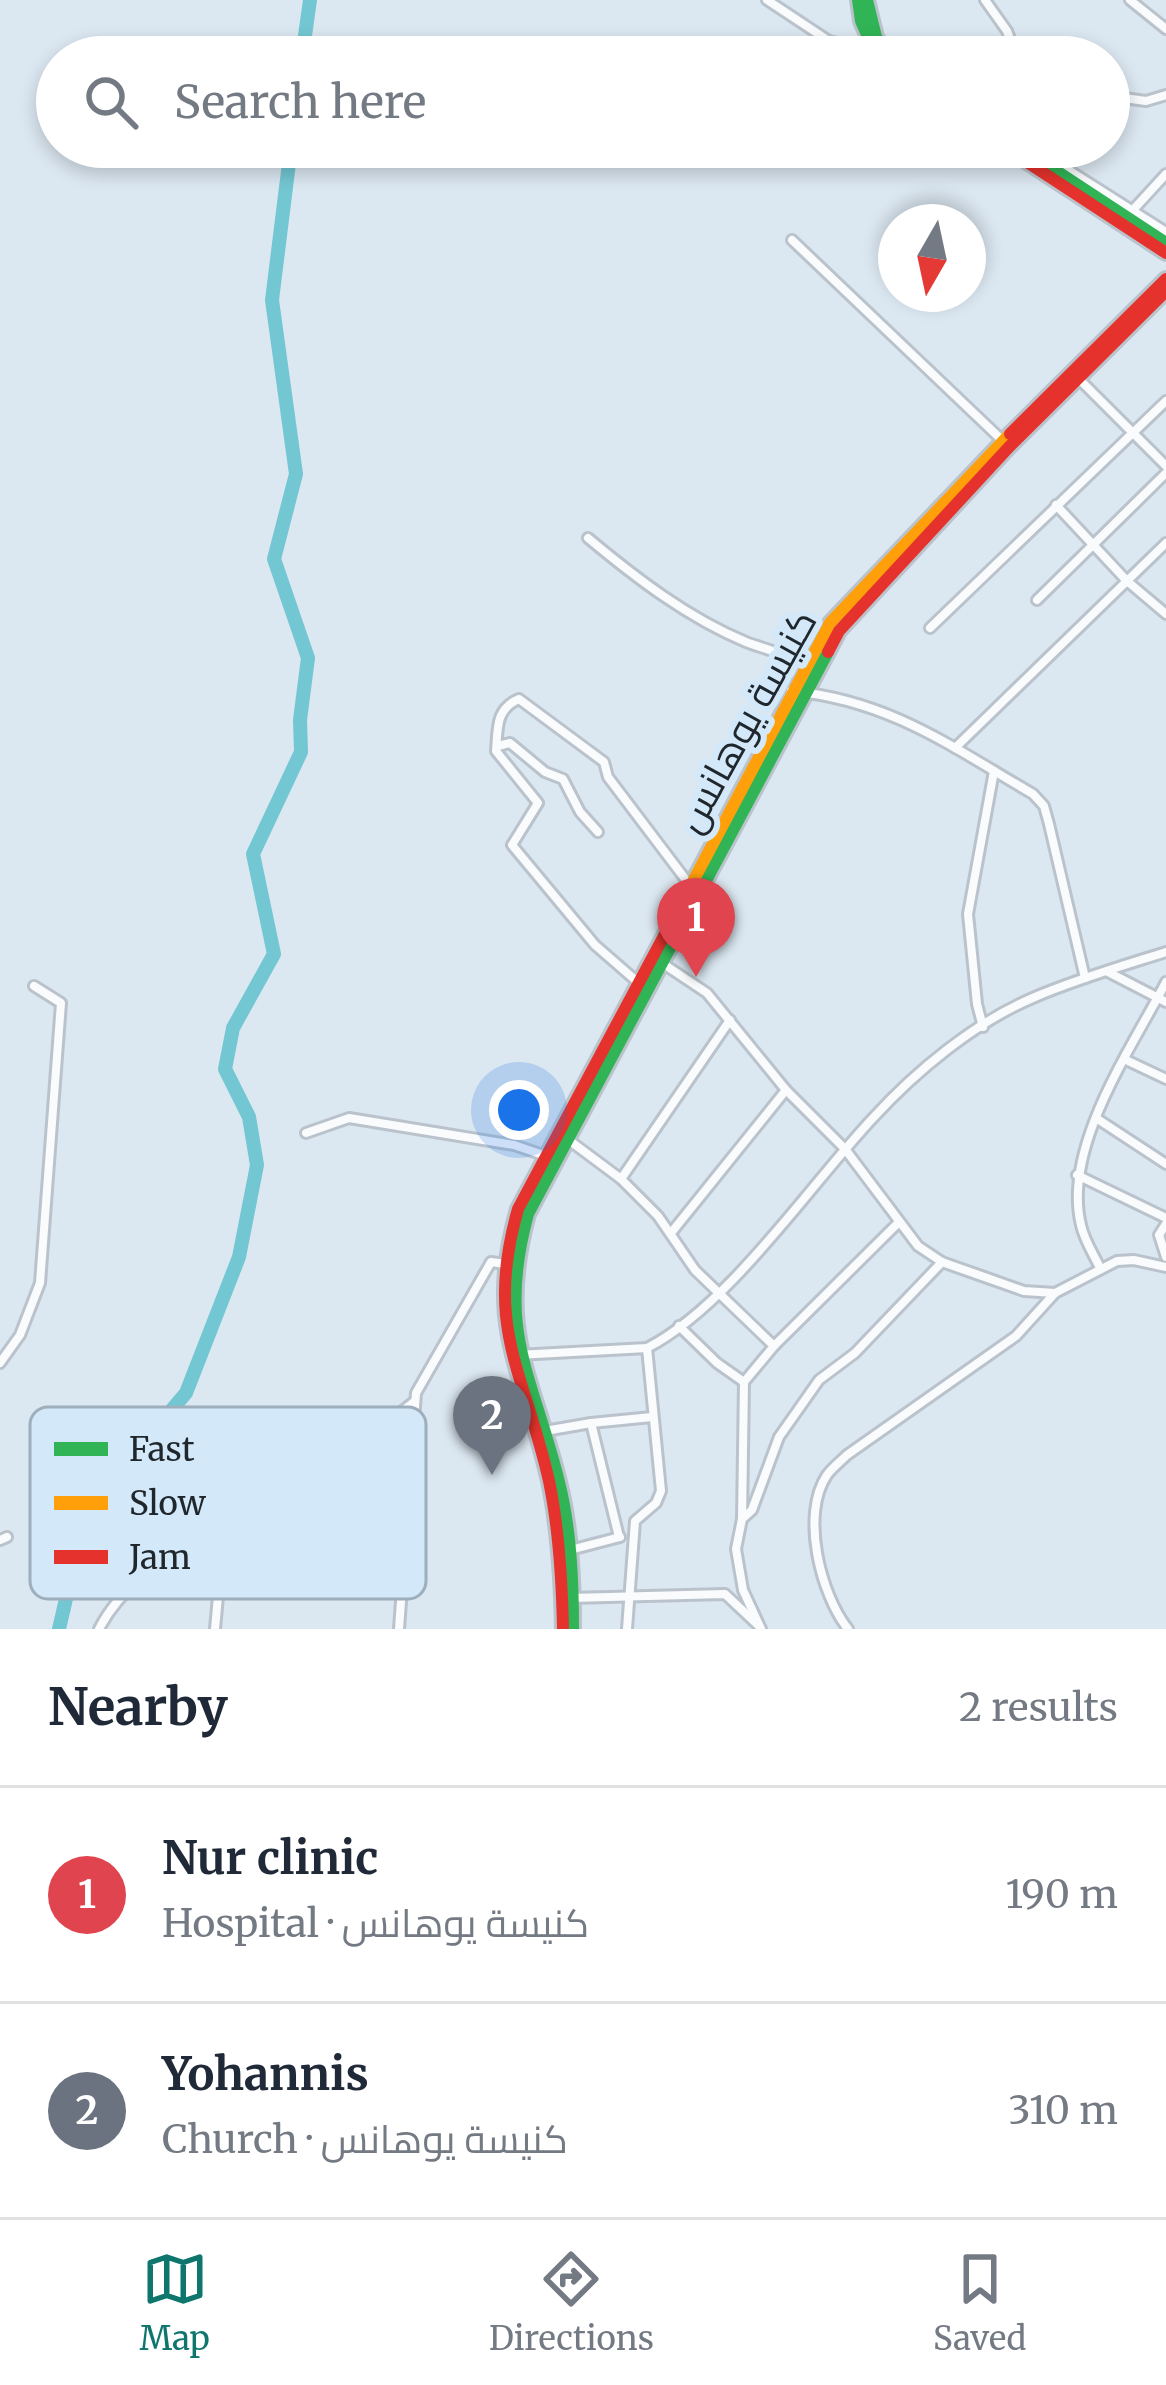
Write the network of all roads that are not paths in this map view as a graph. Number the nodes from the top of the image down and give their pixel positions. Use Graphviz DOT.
graph roads {
  1 [pos="767,0"];
  2 [pos="859,0"];
  3 [pos="985,0"];
  4 [pos="1130,0"];
  5 [pos="1166,29"];
  6 [pos="823,36"];
  7 [pos="870,36"];
  8 [pos="876,36"];
  9 [pos="1008,36"];
  10 [pos="1166,95"];
  11 [pos="1130,99"];
  12 [pos="1052,168"];
  13 [pos="1057,168"];
  14 [pos="1166,174"];
  15 [pos="1132,211"];
  16 [pos="1166,232"];
  17 [pos="792,240"];
  18 [pos="1163,247"];
  19 [pos="1165,284"];
  20 [pos="1074,374"];
  21 [pos="1166,400"];
  22 [pos="1132,433"];
  23 [pos="1006,444"];
  24 [pos="1166,470"];
  25 [pos="1056,506"];
  26 [pos="588,538"];
  27 [pos="1166,543"];
  28 [pos="1094,544"];
  29 [pos="1127,581"];
  30 [pos="1036,599"];
  31 [pos="1166,614"];
  32 [pos="930,628"];
  33 [pos="811,665"];
  34 [pos="797,691"];
  35 [pos="497,747"];
  36 [pos="955,748"];
  37 [pos="994,771"];
  38 [pos="598,832"];
  39 [pos="694,889"];
  40 [pos="1166,952"];
  41 [pos="656,960"];
  42 [pos="1107,971"];
  43 [pos="1085,978"];
  44 [pos="1166,982"];
  45 [pos="34,986"];
  46 [pos="642,986"];
  47 [pos="1162,1000"];
  48 [pos="730,1020"];
  49 [pos="983,1027"];
  50 [pos="1126,1060"];
  51 [pos="1166,1079"];
  52 [pos="786,1090"];
  53 [pos="1096,1118"];
  54 [pos="306,1133"];
  55 [pos="564,1137"];
  56 [pos="845,1149"];
  57 [pos="552,1159"];
  58 [pos="1166,1164"];
  59 [pos="1077,1175"];
  60 [pos="621,1179"];
  61 [pos="1166,1221"];
  62 [pos="898,1223"];
  63 [pos="671,1233"];
  64 [pos="1166,1257"];
  65 [pos="942,1262"];
  66 [pos="508,1263"];
  67 [pos="1166,1267"];
  68 [pos="1100,1269"];
  69 [pos="719,1293"];
  70 [pos="1055,1293"];
  71 [pos="679,1326"];
  72 [pos="774,1346"];
  73 [pos="647,1348"];
  74 [pos="514,1356"];
  75 [pos="0,1364"];
  76 [pos="744,1382"];
  77 [pos="415,1401"];
  78 [pos="408,1407"];
  79 [pos="415,1407"];
  80 [pos="652,1417"];
  81 [pos="591,1423"];
  82 [pos="544,1432"];
  83 [pos="742,1519"];
  84 [pos="619,1537"];
  85 [pos="632,1537"];
  86 [pos="562,1551"];
  87 [pos="567,1598"];
  88 [pos="115,1599"];
  89 [pos="218,1599"];
  90 [pos="401,1599"];
  91 [pos="627,1599"];
  92 [pos="760,1627"];
  93 [pos="99,1629"];
  94 [pos="215,1629"];
  95 [pos="399,1629"];
  96 [pos="563,1629"];
  97 [pos="573,1629"];
  98 [pos="627,1629"];
  99 [pos="848,1629"];
  1 -- 6 [label="street"];
  2 -- 7 [label="street"];
  2 -- 8 [label="street"];
  3 -- 9 [label="street"];
  4 -- 5 [label="street"];
  10 -- 11 [label="street"];
  12 -- 18 [label="street"];
  13 -- 15 [label="street"];
  14 -- 15 [label="street"];
  15 -- 16 [label="street"];
  17 -- 23 [label="street"];
  18 -- 19 [label="street"];
  19 -- 20 [label="street"];
  20 -- 22 [label="street"];
  20 -- 23 [label="street"];
  21 -- 22 [label="street"];
  22 -- 24 [label="street"];
  22 -- 25 [label="street"];
  23 -- 33 [label="street"];
  24 -- 28 [label="street"];
  25 -- 28 [label="street"];
  25 -- 32 [label="street"];
  26 -- 33 [label="street"];
  27 -- 29 [label="street"];
  28 -- 29 [label="street"];
  28 -- 30 [label="street"];
  29 -- 31 [label="street"];
  29 -- 36 [label="street"];
  33 -- 34 [label="street"];
  34 -- 36 [label="street"];
  34 -- 39 [label="street"];
  35 -- 38 [label="street"];
  35 -- 39 [label="street"];
  35 -- 46 [label="street"];
  36 -- 37 [label="street"];
  37 -- 43 [label="street"];
  37 -- 49 [label="street"];
  39 -- 41 [label="street"];
  40 -- 42 [label="street"];
  41 -- 46 [label="street"];
  41 -- 48 [label="street"];
  42 -- 43 [label="street"];
  42 -- 47 [label="street"];
  43 -- 49 [label="street"];
  44 -- 47 [label="street"];
  45 -- 75 [label="street"];
  46 -- 55 [label="street"];
  47 -- 50 [label="street"];
  48 -- 52 [label="street"];
  48 -- 60 [label="street"];
  49 -- 56 [label="street"];
  50 -- 51 [label="street"];
  50 -- 53 [label="street"];
  52 -- 56 [label="street"];
  52 -- 63 [label="street"];
  53 -- 58 [label="street"];
  53 -- 59 [label="street"];
  54 -- 57 [label="street"];
  55 -- 57 [label="street"];
  55 -- 60 [label="street"];
  56 -- 62 [label="street"];
  56 -- 69 [label="street"];
  57 -- 66 [label="street"];
  59 -- 61 [label="street"];
  59 -- 68 [label="street"];
  60 -- 63 [label="street"];
  61 -- 64 [label="street"];
  62 -- 65 [label="street"];
  62 -- 72 [label="street"];
  63 -- 69 [label="street"];
  65 -- 70 [label="street"];
  65 -- 83 [label="street"];
  66 -- 74 [label="street"];
  66 -- 77 [label="street"];
  67 -- 68 [label="street"];
  68 -- 70 [label="street"];
  69 -- 71 [label="street"];
  69 -- 72 [label="street"];
  70 -- 99 [label="street"];
  71 -- 73 [label="street"];
  71 -- 76 [label="street"];
  72 -- 76 [label="street"];
  73 -- 74 [label="street"];
  73 -- 80 [label="street"];
  74 -- 82 [label="street"];
  74 -- 86 [label="street"];
  76 -- 83 [label="street"];
  77 -- 78 [label="street"];
  77 -- 79 [label="street"];
  80 -- 81 [label="street"];
  80 -- 85 [label="street"];
  81 -- 82 [label="street"];
  81 -- 84 [label="street"];
  82 -- 86 [label="street"];
  83 -- 92 [label="street"];
  84 -- 85 [label="street"];
  84 -- 86 [label="street"];
  85 -- 91 [label="street"];
  86 -- 87 [label="street"];
  87 -- 91 [label="street"];
  87 -- 96 [label="street"];
  87 -- 97 [label="street"];
  88 -- 93 [label="street"];
  89 -- 94 [label="street"];
  90 -- 95 [label="street"];
  91 -- 92 [label="street"];
  91 -- 98 [label="street"];
}
